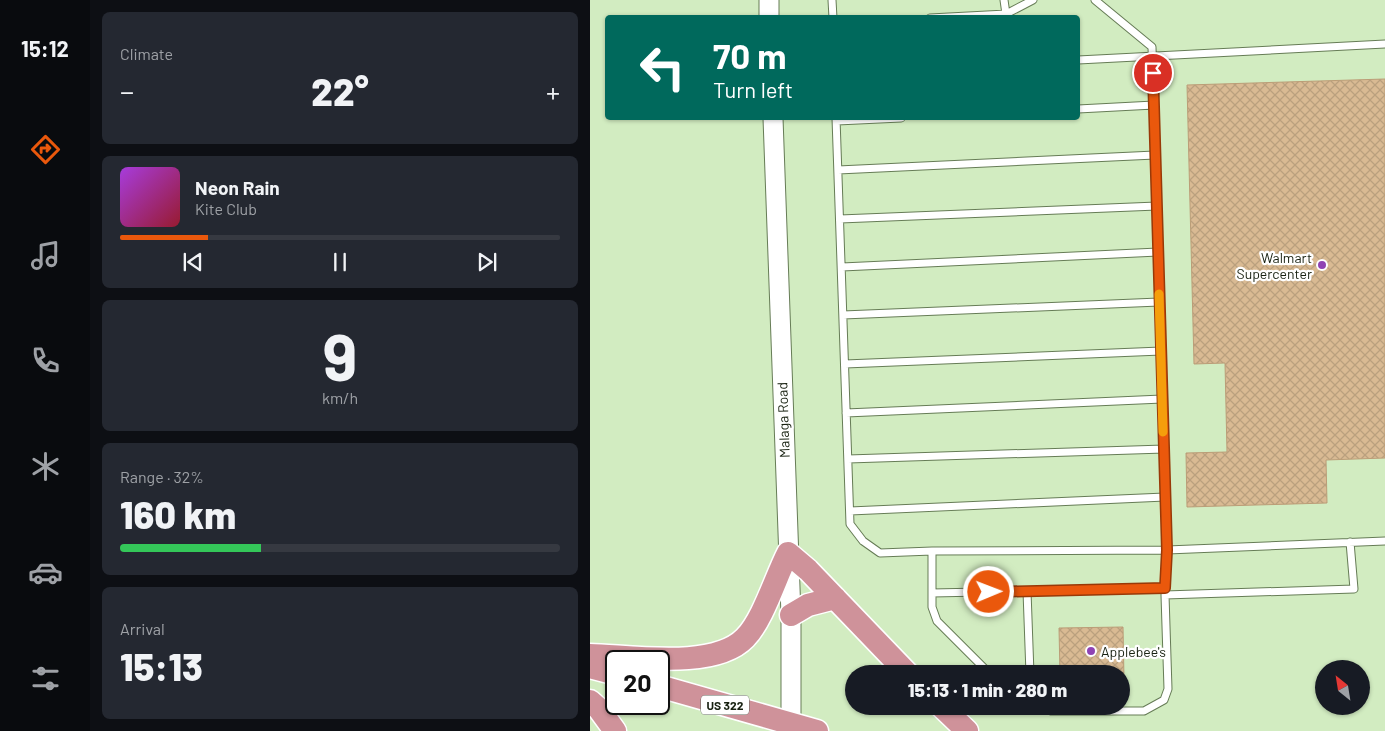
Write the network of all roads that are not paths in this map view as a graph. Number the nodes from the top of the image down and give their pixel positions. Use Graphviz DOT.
graph roads {
  1 [pos="768,0"];
  2 [pos="832,0"];
  3 [pos="1004,0"];
  4 [pos="1033,0"];
  5 [pos="1095,0"];
  6 [pos="1006,14"];
  7 [pos="769,15"];
  8 [pos="833,15"];
  9 [pos="987,15"];
  10 [pos="1385,44"];
  11 [pos="1152,57"];
  12 [pos="1080,60"];
  13 [pos="1154,105"];
  14 [pos="1080,109"];
  15 [pos="773,120"];
  16 [pos="837,120"];
  17 [pos="1155,155"];
  18 [pos="838,170"];
  19 [pos="1157,206"];
  20 [pos="840,218"];
  21 [pos="1158,252"];
  22 [pos="842,266"];
  23 [pos="1159,302"];
  24 [pos="843,316"];
  25 [pos="1161,352"];
  26 [pos="845,364"];
  27 [pos="1162,399"];
  28 [pos="846,413"];
  29 [pos="1164,449"];
  30 [pos="848,460"];
  31 [pos="1165,497"];
  32 [pos="850,511"];
  33 [pos="1385,541"];
  34 [pos="1350,542"];
  35 [pos="1167,550"];
  36 [pos="932,551"];
  37 [pos="788,553"];
  38 [pos="1027,591"];
  39 [pos="1165,592"];
  40 [pos="932,593"];
  41 [pos="835,598"];
  42 [pos="791,615"];
  43 [pos="590,655"];
  44 [pos="899,665"];
  45 [pos="981,665"];
  46 [pos="1030,665"];
  47 [pos="590,667"];
  48 [pos="605,671"];
  49 [pos="670,689"];
  50 [pos="590,701"];
  51 [pos="1130,711"];
  52 [pos="950,715"];
  53 [pos="791,727"];
  54 [pos="615,731"];
  55 [pos="817,731"];
  56 [pos="967,731"];
  1 -- 7 [label="main road"];
  2 -- 8 [label="lane"];
  3 -- 6 [label="lane"];
  4 -- 6 [label="lane"];
  5 -- 11 [label="lane"];
  6 -- 9 [label="lane"];
  10 -- 11 [label="lane"];
  11 -- 12 [label="lane"];
  11 -- 13 [label="lane"];
  13 -- 14 [label="lane"];
  13 -- 17 [label="lane"];
  15 -- 37 [label="main road, Malaga Road"];
  16 -- 18 [label="lane"];
  17 -- 18 [label="lane"];
  17 -- 19 [label="lane"];
  18 -- 20 [label="lane"];
  19 -- 20 [label="lane"];
  19 -- 21 [label="lane"];
  20 -- 22 [label="lane"];
  21 -- 22 [label="lane"];
  21 -- 23 [label="lane"];
  22 -- 24 [label="lane"];
  23 -- 24 [label="lane"];
  23 -- 25 [label="lane"];
  24 -- 26 [label="lane"];
  25 -- 26 [label="lane"];
  25 -- 27 [label="lane"];
  26 -- 28 [label="lane"];
  27 -- 28 [label="lane"];
  27 -- 29 [label="lane"];
  28 -- 30 [label="lane"];
  29 -- 30 [label="lane"];
  29 -- 31 [label="lane"];
  30 -- 32 [label="lane"];
  31 -- 32 [label="lane"];
  31 -- 35 [label="lane"];
  32 -- 36 [label="lane"];
  33 -- 34 [label="lane"];
  34 -- 35 [label="lane"];
  34 -- 39 [label="lane"];
  35 -- 36 [label="lane"];
  35 -- 39 [label="lane"];
  36 -- 40 [label="lane"];
  37 -- 41 [label="highway"];
  37 -- 42 [label="main road, Malaga Road"];
  37 -- 43 [label="highway"];
  38 -- 39 [label="lane"];
  38 -- 40 [label="lane"];
  38 -- 46 [label="lane"];
  39 -- 51 [label="lane"];
  40 -- 45 [label="lane"];
  41 -- 42 [label="highway"];
  41 -- 44 [label="highway"];
  42 -- 53 [label="main road, Malaga Road"];
  47 -- 48 [label="highway"];
  49 -- 53 [label="highway, US 322"];
  50 -- 54 [label="highway"];
  52 -- 56 [label="highway"];
  53 -- 55 [label="highway, US 322"];
}
